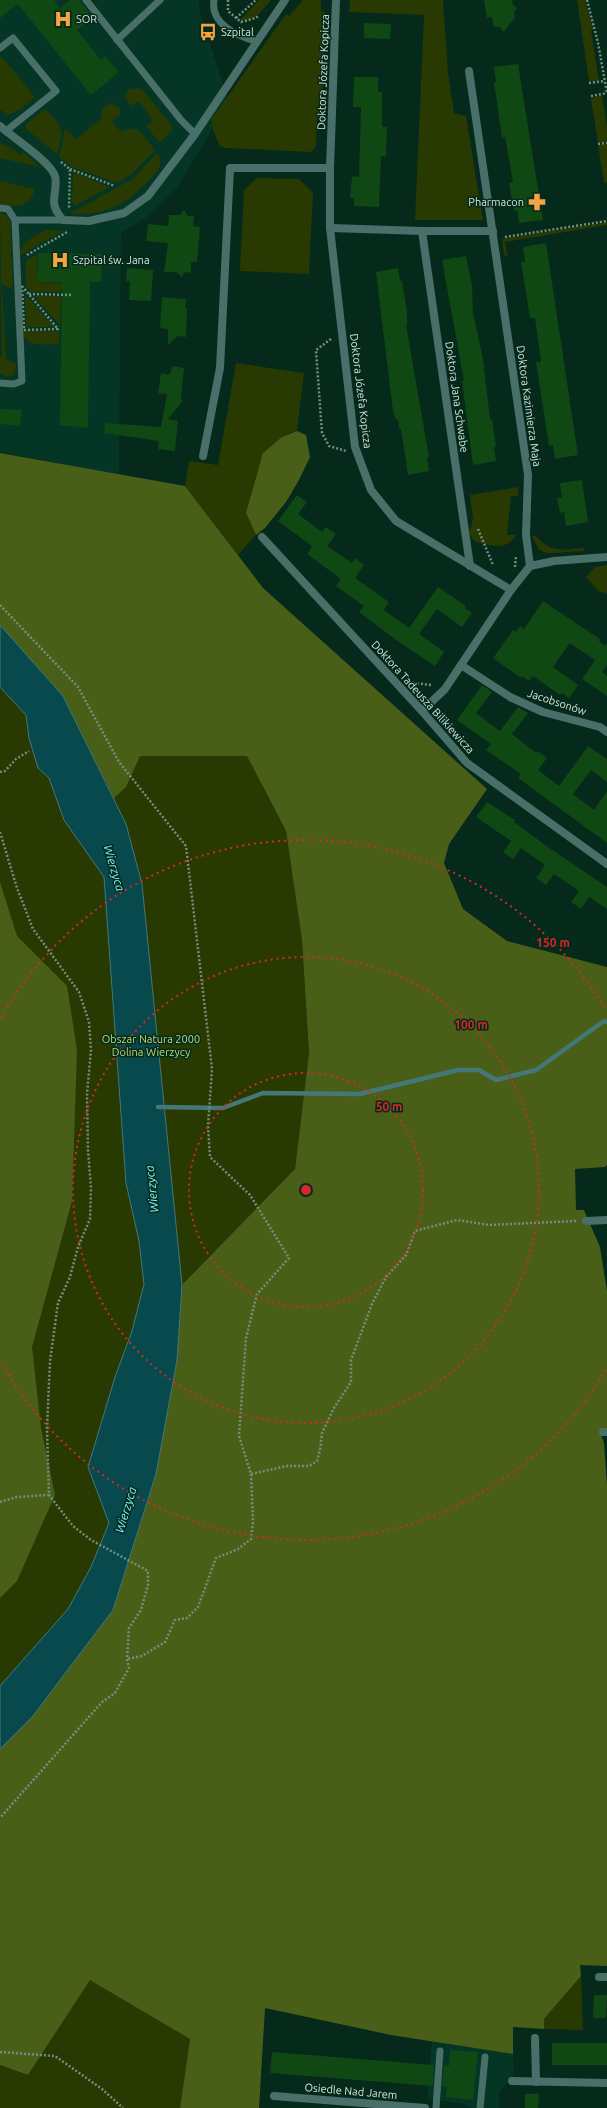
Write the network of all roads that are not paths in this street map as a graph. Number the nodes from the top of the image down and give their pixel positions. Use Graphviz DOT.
graph roads {
  1 [pos="86,0"];
  2 [pos="160,0"];
  3 [pos="214,0"];
  4 [pos="285,0"];
  5 [pos="336,0"];
  6 [pos="117,40"];
  7 [pos="256,41"];
  8 [pos="0,48"];
  9 [pos="469,70"];
  10 [pos="3,128"];
  11 [pos="195,134"];
  12 [pos="330,168"];
  13 [pos="0,208"];
  14 [pos="15,220"];
  15 [pos="63,220"];
  16 [pos="330,228"];
  17 [pos="422,232"];
  18 [pos="493,235"];
  19 [pos="0,383"];
  20 [pos="203,456"];
  21 [pos="262,536"];
  22 [pos="607,557"];
  23 [pos="470,566"];
  24 [pos="530,566"];
  25 [pos="511,590"];
  26 [pos="461,665"];
  27 [pos="422,711"];
  28 [pos="607,732"];
  29 [pos="607,864"];
  30 [pos="607,1220"];
  31 [pos="586,1221"];
  32 [pos="536,2038"];
  33 [pos="440,2051"];
  34 [pos="485,2057"];
  35 [pos="512,2081"];
  36 [pos="536,2082"];
  37 [pos="607,2083"];
  38 [pos="274,2096"];
  39 [pos="425,2108"];
  40 [pos="436,2108"];
  41 [pos="480,2108"];
  1 -- 6 [label="lane"];
  2 -- 6 [label="lane"];
  3 -- 7 [label="lane"];
  4 -- 7 [label="street"];
  5 -- 12 [label="street, Doktora Józefa Kopicza"];
  6 -- 11 [label="lane"];
  7 -- 11 [label="street"];
  8 -- 10 [label="lane"];
  9 -- 18 [label="street, Doktora Kazimierza Maja"];
  10 -- 15 [label="street"];
  11 -- 15 [label="street"];
  12 -- 16 [label="street, Doktora Józefa Kopicza"];
  12 -- 20 [label="street"];
  13 -- 14 [label="lane"];
  14 -- 15 [label="lane"];
  14 -- 19 [label="lane"];
  16 -- 17 [label="street"];
  16 -- 23 [label="street, Doktora Józefa Kopicza"];
  17 -- 18 [label="street"];
  17 -- 23 [label="street, Doktora Jana Schwabe"];
  18 -- 24 [label="street, Doktora Kazimierza Maja"];
  21 -- 27 [label="street, Doktora Tadeusza Bilikiewicza"];
  22 -- 24 [label="street"];
  23 -- 25 [label="street, Doktora Józefa Kopicza"];
  24 -- 25 [label="street"];
  25 -- 26 [label="street"];
  26 -- 27 [label="street"];
  26 -- 28 [label="street, Jacobsonów"];
  27 -- 29 [label="street, Doktora Tadeusza Bilikiewicza"];
  30 -- 31 [label="street"];
  32 -- 36 [label="street"];
  33 -- 40 [label="lane"];
  34 -- 41 [label="lane"];
  35 -- 36 [label="street"];
  36 -- 37 [label="street"];
  38 -- 39 [label="street, Osiedle Nad Jarem"];
}
